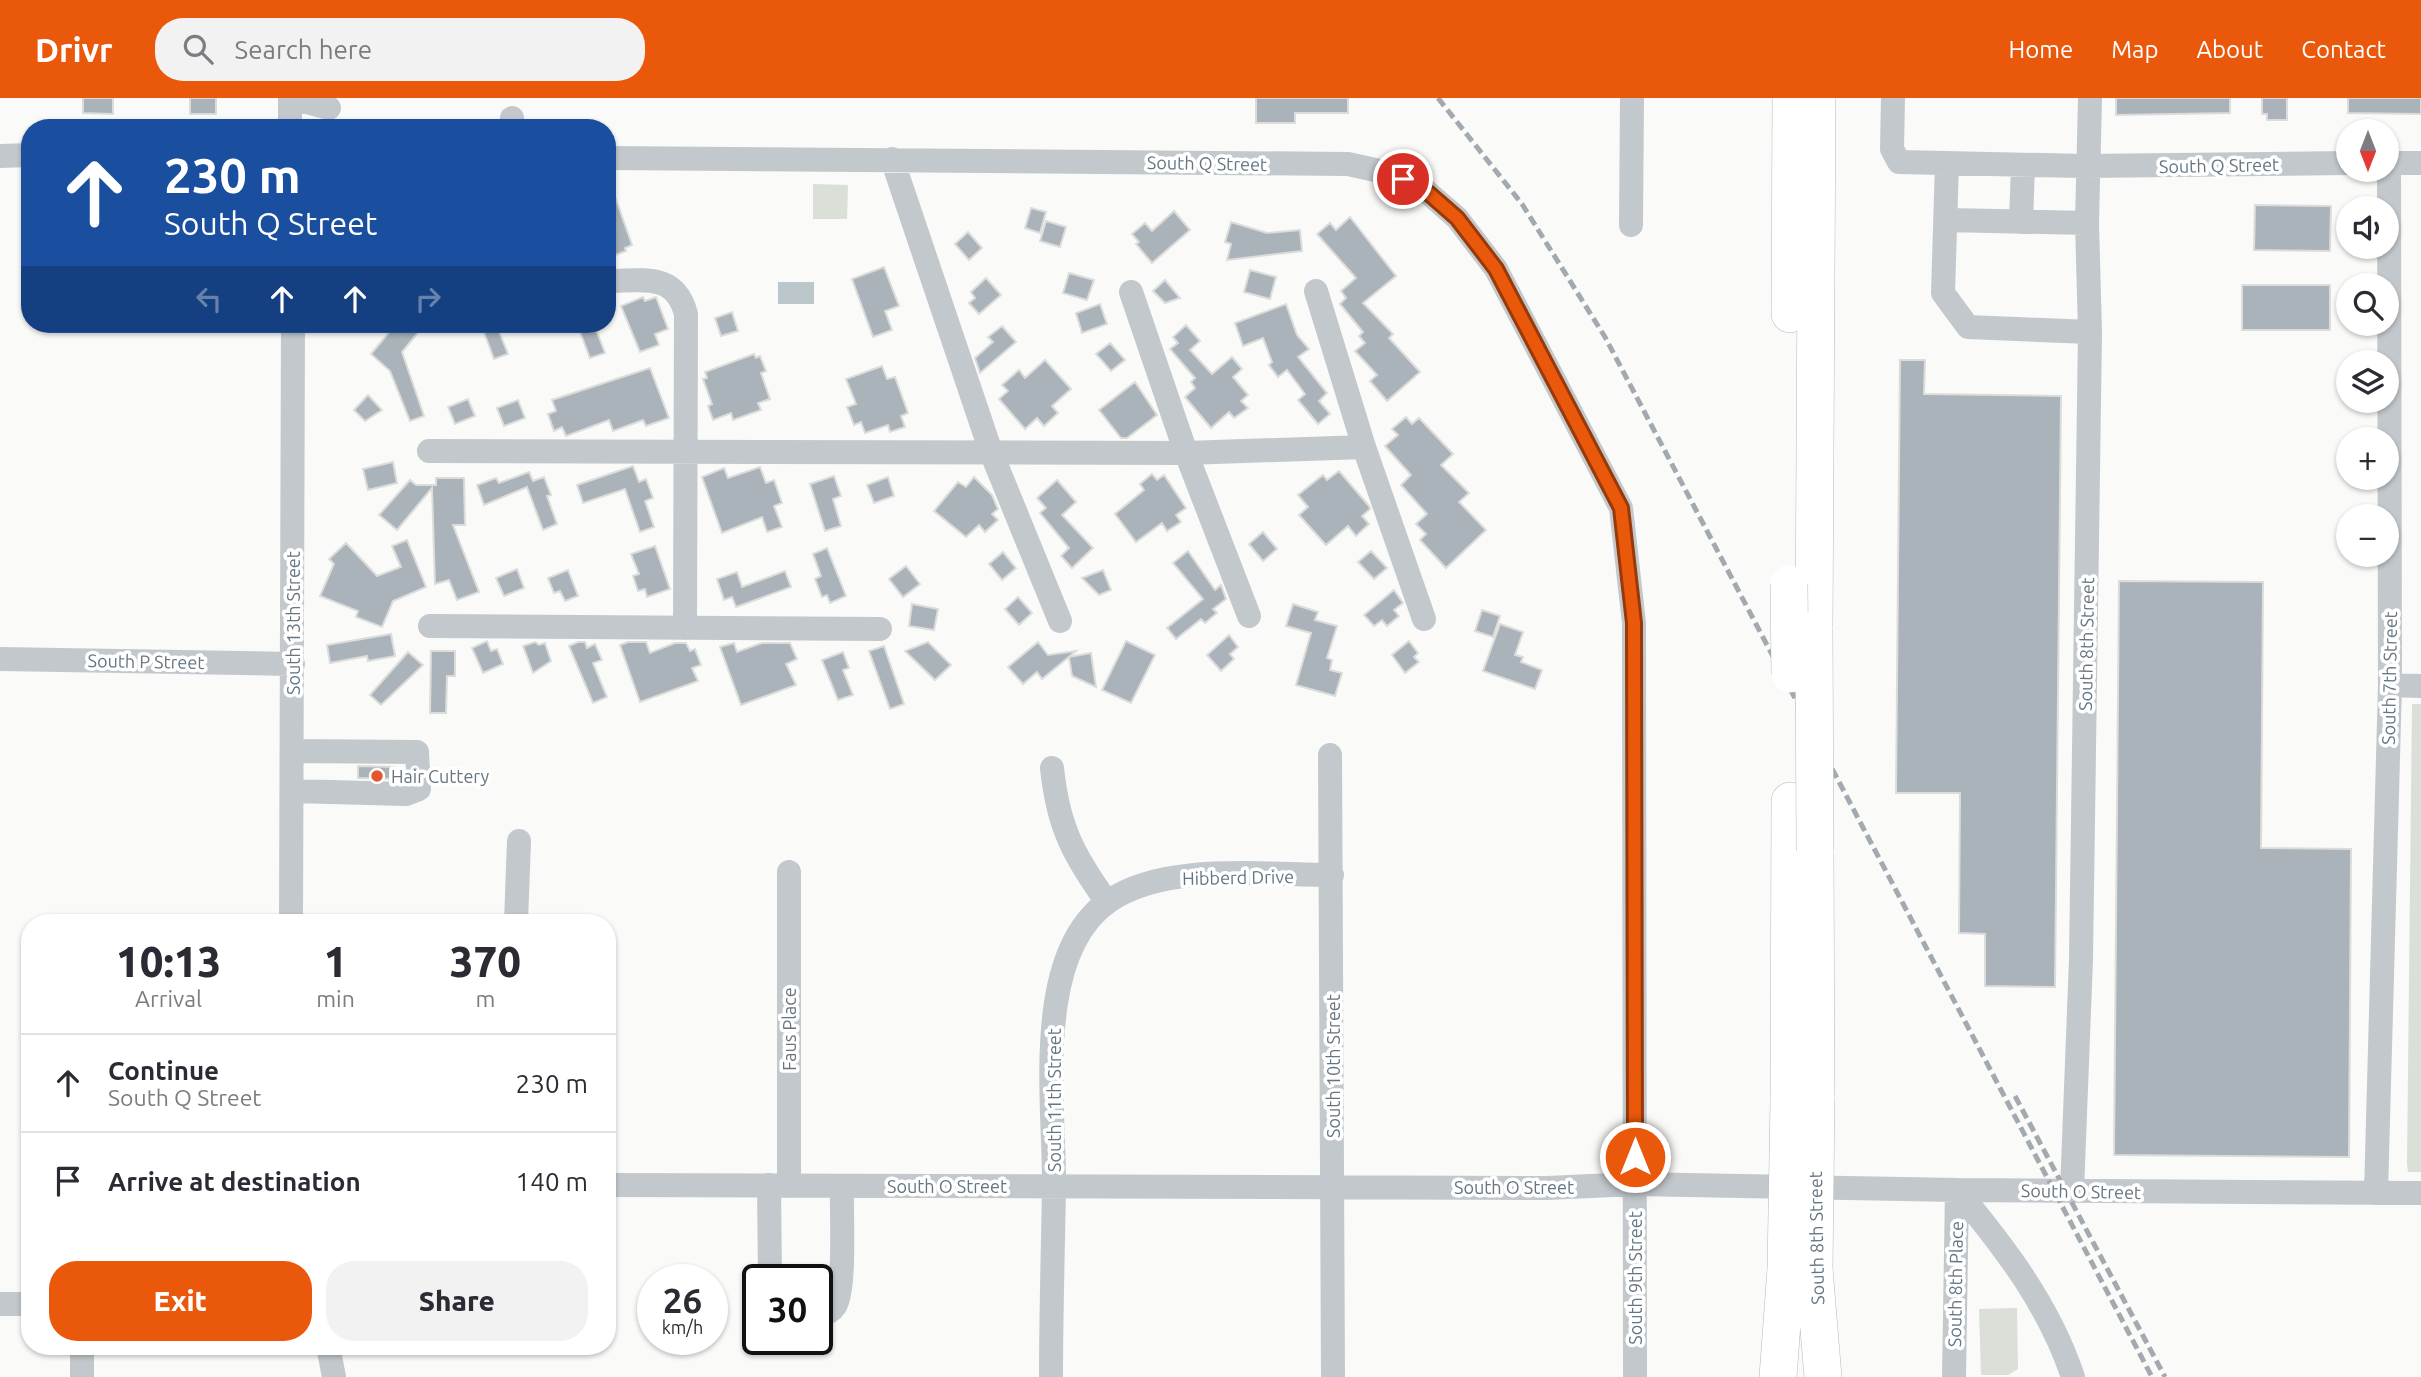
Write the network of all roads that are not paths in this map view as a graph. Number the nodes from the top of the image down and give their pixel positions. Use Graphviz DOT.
graph roads {
  1 [pos="291,98"];
  2 [pos="1632,98"];
  3 [pos="1791,98"];
  4 [pos="1817,98"];
  5 [pos="1893,98"];
  6 [pos="2090,98"];
  7 [pos="329,108"];
  8 [pos="290,119"];
  9 [pos="0,156"];
  10 [pos="21,156"];
  11 [pos="616,158"];
  12 [pos="892,159"];
  13 [pos="1947,163"];
  14 [pos="2336,163"];
  15 [pos="2399,163"];
  16 [pos="2421,163"];
  17 [pos="2023,165"];
  18 [pos="2089,166"];
  19 [pos="2388,182"];
  20 [pos="1946,220"];
  21 [pos="2021,222"];
  22 [pos="2087,223"];
  23 [pos="1632,225"];
  24 [pos="616,281"];
  25 [pos="1316,291"];
  26 [pos="1131,292"];
  27 [pos="2090,332"];
  28 [pos="293,333"];
  29 [pos="1364,447"];
  30 [pos="429,451"];
  31 [pos="685,452"];
  32 [pos="991,452"];
  33 [pos="1186,453"];
  34 [pos="1621,508"];
  35 [pos="1249,616"];
  36 [pos="1424,619"];
  37 [pos="1060,621"];
  38 [pos="430,626"];
  39 [pos="685,628"];
  40 [pos="880,629"];
  41 [pos="0,659"];
  42 [pos="293,664"];
  43 [pos="2390,685"];
  44 [pos="2421,686"];
  45 [pos="292,751"];
  46 [pos="1331,755"];
  47 [pos="1052,768"];
  48 [pos="292,791"];
  49 [pos="519,841"];
  50 [pos="789,872"];
  51 [pos="1332,875"];
  52 [pos="1107,902"];
  53 [pos="291,914"];
  54 [pos="516,914"];
  55 [pos="1802,1100"];
  56 [pos="1054,1184"];
  57 [pos="1635,1184"];
  58 [pos="616,1185"];
  59 [pos="779,1186"];
  60 [pos="842,1186"];
  61 [pos="1333,1186"];
  62 [pos="1957,1190"];
  63 [pos="2072,1191"];
  64 [pos="2376,1193"];
  65 [pos="2421,1193"];
  66 [pos="771,1264"];
  67 [pos="1800,1269"];
  68 [pos="0,1304"];
  69 [pos="21,1304"];
  70 [pos="833,1308"];
  71 [pos="82,1355"];
  72 [pos="330,1355"];
  73 [pos="82,1377"];
  74 [pos="334,1377"];
  75 [pos="1051,1377"];
  76 [pos="1333,1377"];
  77 [pos="1635,1377"];
  78 [pos="1778,1377"];
  79 [pos="1823,1377"];
  80 [pos="1954,1377"];
  81 [pos="2073,1377"];
  1 -- 7 [label="street"];
  1 -- 8 [label="street"];
  2 -- 23 [label="street"];
  3 -- 55 [label="highway, bridge"];
  4 -- 55 [label="highway, bridge"];
  5 -- 13 [label="street, South Q Street"];
  6 -- 18 [label="street, South 8th Street"];
  9 -- 10 [label="street"];
  11 -- 12 [label="street, South Q Street"];
  12 -- 32 [label="street"];
  12 -- 34 [label="street, South Q Street"];
  13 -- 17 [label="street, South Q Street"];
  13 -- 20 [label="street"];
  14 -- 18 [label="street, South Q Street"];
  15 -- 16 [label="street"];
  17 -- 18 [label="street, South Q Street"];
  17 -- 21 [label="street"];
  18 -- 22 [label="street, South 8th Street"];
  19 -- 43 [label="street, South 7th Street"];
  20 -- 21 [label="street"];
  20 -- 27 [label="street"];
  21 -- 22 [label="street"];
  22 -- 27 [label="street, South 8th Street"];
  24 -- 31 [label="street"];
  25 -- 29 [label="street"];
  26 -- 33 [label="street"];
  27 -- 63 [label="street, South 8th Street"];
  28 -- 42 [label="street, South 13th Street"];
  29 -- 33 [label="street"];
  29 -- 36 [label="street"];
  30 -- 31 [label="street"];
  31 -- 32 [label="street"];
  31 -- 39 [label="street"];
  32 -- 33 [label="street"];
  32 -- 37 [label="street"];
  33 -- 35 [label="street"];
  34 -- 57 [label="street, South 9th Street"];
  38 -- 39 [label="street"];
  39 -- 40 [label="street"];
  41 -- 42 [label="street, South P Street"];
  42 -- 45 [label="street, South 13th Street"];
  43 -- 44 [label="street"];
  43 -- 64 [label="street, South 7th Street"];
  45 -- 48 [label="street, South 13th Street"];
  45 -- 48 [label="street"];
  46 -- 51 [label="street, South 10th Street"];
  47 -- 52 [label="street"];
  48 -- 53 [label="street, South 13th Street"];
  49 -- 54 [label="street"];
  50 -- 59 [label="street, Faus Place"];
  51 -- 52 [label="street, Hibberd Drive"];
  51 -- 61 [label="street, South 10th Street"];
  52 -- 56 [label="street, South 11th Street"];
  55 -- 67 [label="highway, bridge"];
  56 -- 60 [label="street, South O Street"];
  56 -- 61 [label="street, South O Street"];
  56 -- 75 [label="street, South 11th Street"];
  57 -- 61 [label="street, South O Street"];
  57 -- 62 [label="street, South O Street"];
  57 -- 77 [label="street, South 9th Street"];
  58 -- 59 [label="street, South O Street"];
  59 -- 60 [label="street, South O Street"];
  59 -- 66 [label="street, Faus Place"];
  60 -- 70 [label="street"];
  61 -- 76 [label="street, South 10th Street"];
  62 -- 63 [label="street, South O Street"];
  62 -- 80 [label="street, South 8th Place"];
  62 -- 81 [label="street"];
  63 -- 64 [label="street, South O Street"];
  64 -- 65 [label="street, South O Street"];
  67 -- 78 [label="highway"];
  67 -- 79 [label="highway, South 8th Street"];
  68 -- 69 [label="street"];
  71 -- 73 [label="street"];
  72 -- 74 [label="street"];
}
